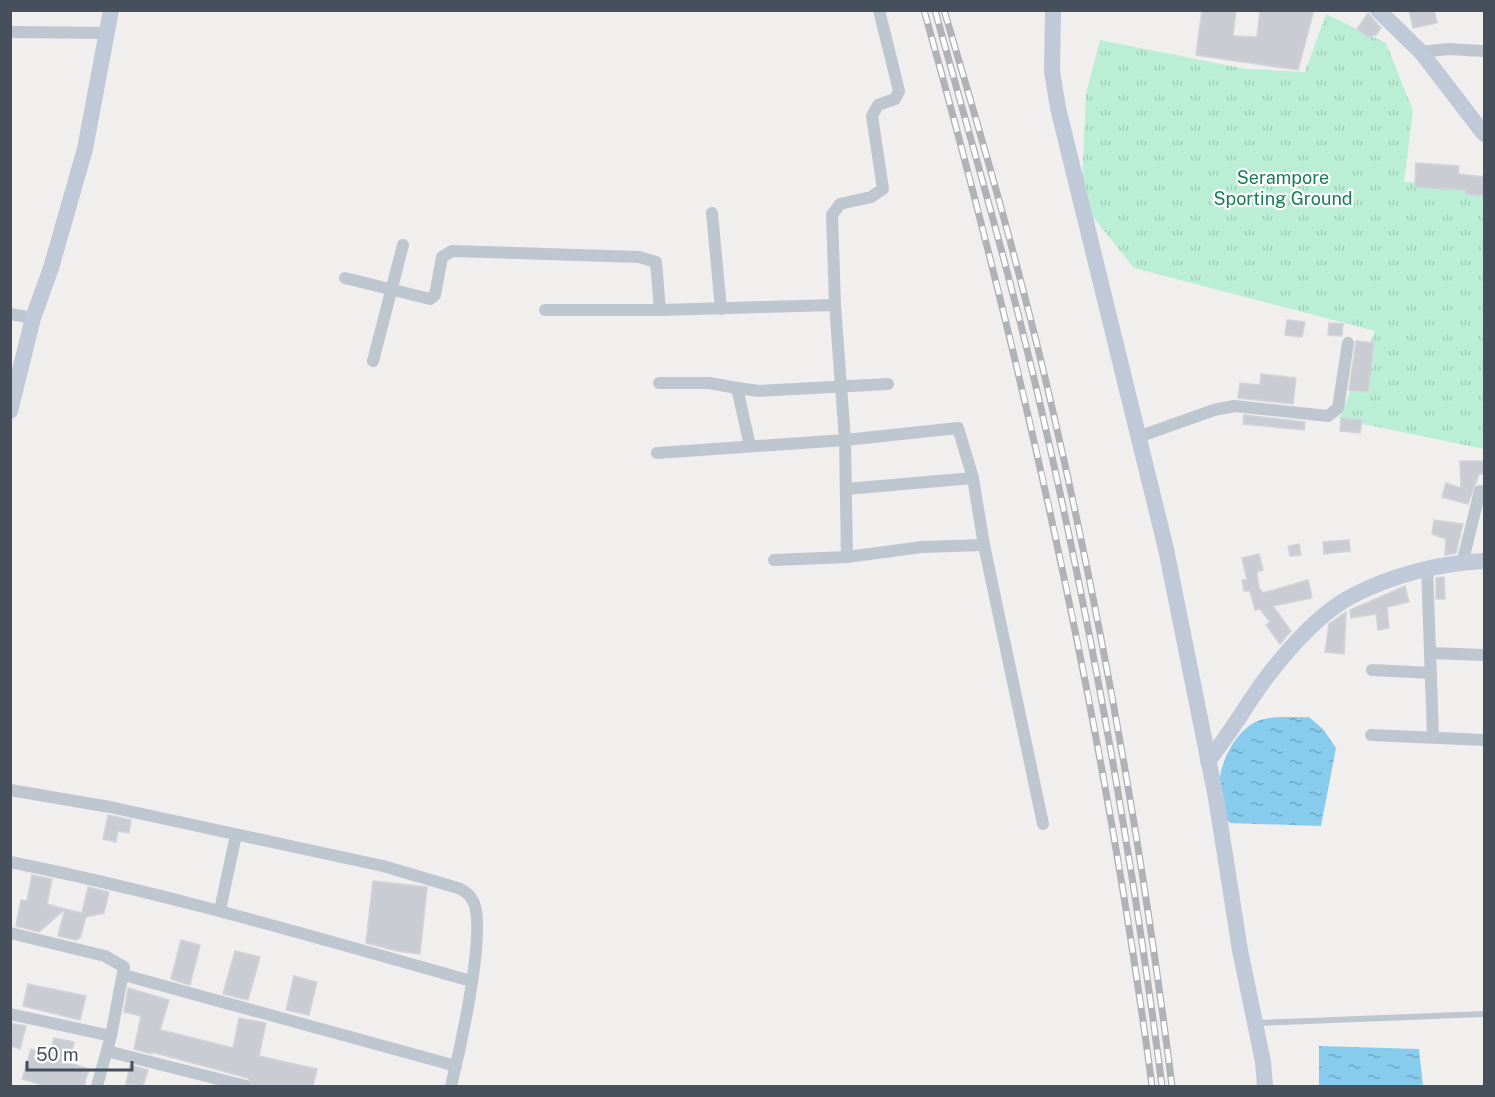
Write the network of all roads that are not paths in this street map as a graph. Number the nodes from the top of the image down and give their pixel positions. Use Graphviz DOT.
graph roads {
  1 [pos="111,10"];
  2 [pos="879,10"];
  3 [pos="1053,10"];
  4 [pos="1378,10"];
  5 [pos="10,32"];
  6 [pos="108,33"];
  7 [pos="1485,51"];
  8 [pos="1421,52"];
  9 [pos="1485,134"];
  10 [pos="712,213"];
  11 [pos="403,245"];
  12 [pos="345,278"];
  13 [pos="393,291"];
  14 [pos="835,305"];
  15 [pos="721,309"];
  16 [pos="545,310"];
  17 [pos="660,310"];
  18 [pos="10,314"];
  19 [pos="33,318"];
  20 [pos="1348,343"];
  21 [pos="373,361"];
  22 [pos="659,383"];
  23 [pos="888,384"];
  24 [pos="737,388"];
  25 [pos="840,388"];
  26 [pos="10,411"];
  27 [pos="1138,437"];
  28 [pos="844,440"];
  29 [pos="750,446"];
  30 [pos="657,453"];
  31 [pos="973,478"];
  32 [pos="846,489"];
  33 [pos="1480,491"];
  34 [pos="984,545"];
  35 [pos="848,557"];
  36 [pos="774,560"];
  37 [pos="1485,561"];
  38 [pos="1462,564"];
  39 [pos="1427,567"];
  40 [pos="1430,653"];
  41 [pos="1485,655"];
  42 [pos="1372,670"];
  43 [pos="1431,673"];
  44 [pos="1371,735"];
  45 [pos="1433,737"];
  46 [pos="1485,740"];
  47 [pos="1208,761"];
  48 [pos="10,790"];
  49 [pos="1043,824"];
  50 [pos="236,835"];
  51 [pos="10,862"];
  52 [pos="220,910"];
  53 [pos="10,933"];
  54 [pos="124,975"];
  55 [pos="471,981"];
  56 [pos="10,1014"];
  57 [pos="1485,1014"];
  58 [pos="1254,1023"];
  59 [pos="111,1036"];
  60 [pos="107,1051"];
  61 [pos="456,1066"];
  62 [pos="97,1086"];
  63 [pos="246,1086"];
  64 [pos="451,1086"];
  65 [pos="1265,1086"];
  1 -- 6 [label="street"];
  2 -- 14 [label="street"];
  3 -- 27 [label="street"];
  4 -- 8 [label="street"];
  5 -- 6 [label="street"];
  6 -- 19 [label="street"];
  7 -- 8 [label="street"];
  8 -- 9 [label="street"];
  10 -- 15 [label="street"];
  11 -- 13 [label="street"];
  12 -- 13 [label="street"];
  13 -- 17 [label="street"];
  13 -- 21 [label="street"];
  14 -- 15 [label="street"];
  14 -- 25 [label="street"];
  15 -- 17 [label="street"];
  16 -- 17 [label="street"];
  18 -- 19 [label="street"];
  19 -- 26 [label="street"];
  20 -- 27 [label="street"];
  22 -- 24 [label="street"];
  23 -- 25 [label="street"];
  24 -- 25 [label="street"];
  24 -- 29 [label="street"];
  25 -- 28 [label="street"];
  27 -- 47 [label="street"];
  28 -- 29 [label="street"];
  28 -- 31 [label="street"];
  28 -- 32 [label="street"];
  29 -- 30 [label="street"];
  31 -- 32 [label="street"];
  31 -- 34 [label="street"];
  32 -- 35 [label="street"];
  33 -- 38 [label="street"];
  34 -- 35 [label="street"];
  34 -- 49 [label="street"];
  35 -- 36 [label="street"];
  37 -- 38 [label="street"];
  38 -- 39 [label="street"];
  39 -- 40 [label="street"];
  39 -- 47 [label="street"];
  40 -- 41 [label="street"];
  40 -- 43 [label="street"];
  42 -- 43 [label="street"];
  43 -- 45 [label="street"];
  44 -- 45 [label="street"];
  45 -- 46 [label="street"];
  47 -- 58 [label="street"];
  48 -- 50 [label="street"];
  50 -- 52 [label="street"];
  50 -- 55 [label="street"];
  51 -- 52 [label="street"];
  52 -- 55 [label="street"];
  53 -- 54 [label="street"];
  54 -- 59 [label="street"];
  54 -- 61 [label="street"];
  55 -- 61 [label="street"];
  56 -- 59 [label="street"];
  57 -- 58 [label="lane"];
  58 -- 65 [label="street"];
  59 -- 60 [label="street"];
  60 -- 62 [label="street"];
  60 -- 63 [label="street"];
  61 -- 64 [label="street"];
}
